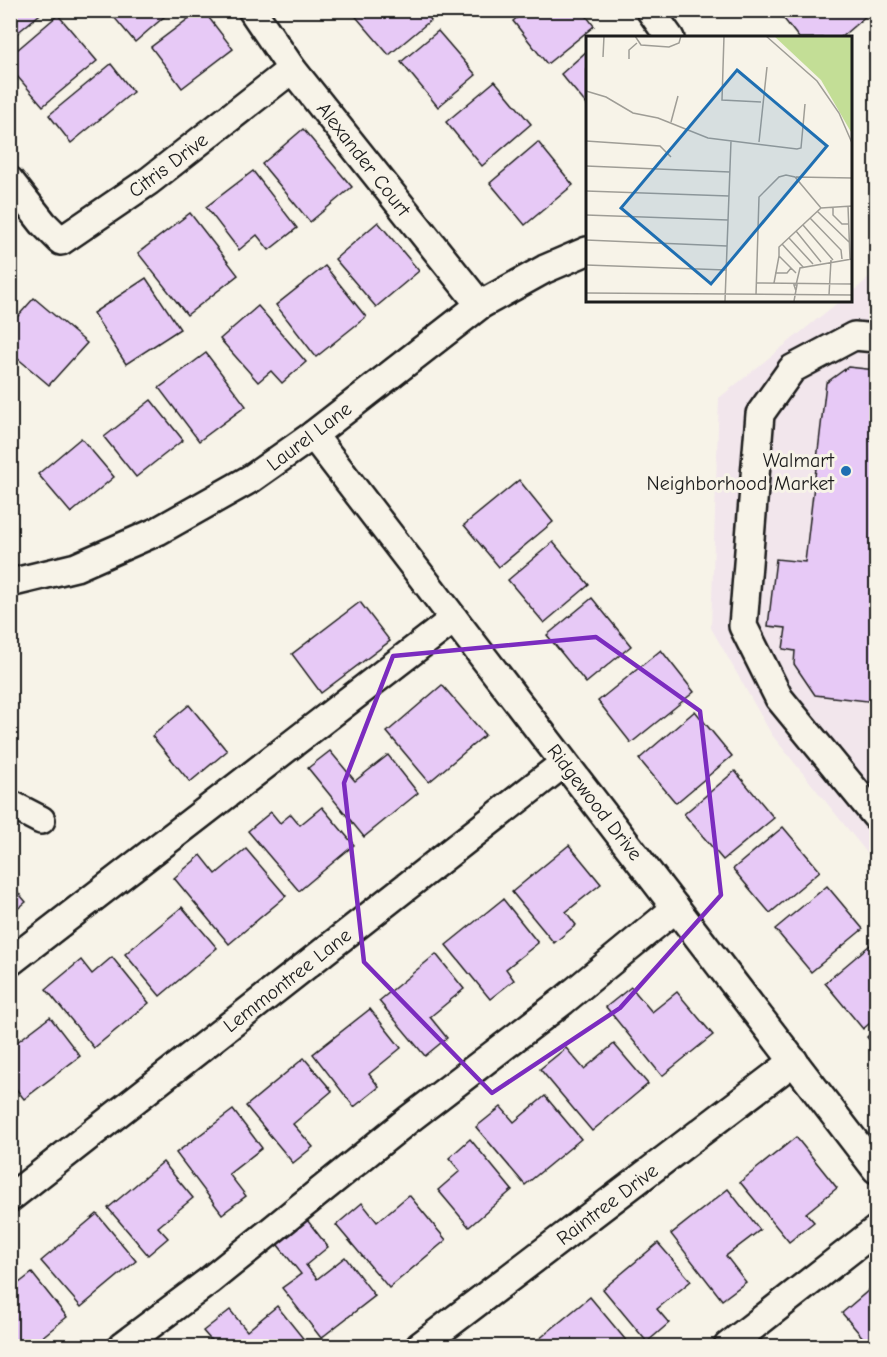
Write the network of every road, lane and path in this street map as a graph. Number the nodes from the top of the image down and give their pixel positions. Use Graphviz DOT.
graph roads {
  1 [pos="252,10"];
  2 [pos="650,10"];
  3 [pos="669,36"];
  4 [pos="292,69"];
  5 [pos="10,181"];
  6 [pos="586,251"];
  7 [pos="480,305"];
  8 [pos="876,318"];
  9 [pos="865,337"];
  10 [pos="313,435"];
  11 [pos="10,583"];
  12 [pos="454,619"];
  13 [pos="564,763"];
  14 [pos="10,804"];
  15 [pos="876,816"];
  16 [pos="41,820"];
  17 [pos="676,908"];
  18 [pos="10,962"];
  19 [pos="794,1061"];
  20 [pos="876,1169"];
  21 [pos="10,1198"];
  22 [pos="876,1230"];
  23 [pos="122,1347"];
  24 [pos="420,1347"];
  25 [pos="728,1347"];
  1 -- 4 [label="street, Alexander Court"];
  2 -- 3 [label="street"];
  4 -- 5 [label="street, Citris Drive"];
  4 -- 7 [label="street, Alexander Court"];
  6 -- 7 [label="street, Laurel Lane"];
  7 -- 10 [label="street, Laurel Lane"];
  8 -- 9 [label="street"];
  9 -- 15 [label="street"];
  10 -- 11 [label="street, Laurel Lane"];
  10 -- 12 [label="street, Ridgewood Drive"];
  12 -- 13 [label="street, Ridgewood Drive"];
  12 -- 18 [label="street"];
  13 -- 17 [label="street, Ridgewood Drive"];
  13 -- 21 [label="street, Lemmontree Lane"];
  14 -- 16 [label="street"];
  17 -- 19 [label="street, Ridgewood Drive"];
  17 -- 23 [label="street"];
  19 -- 20 [label="street, Ridgewood Drive"];
  19 -- 24 [label="street, Raintree Drive"];
  22 -- 25 [label="street"];
}
